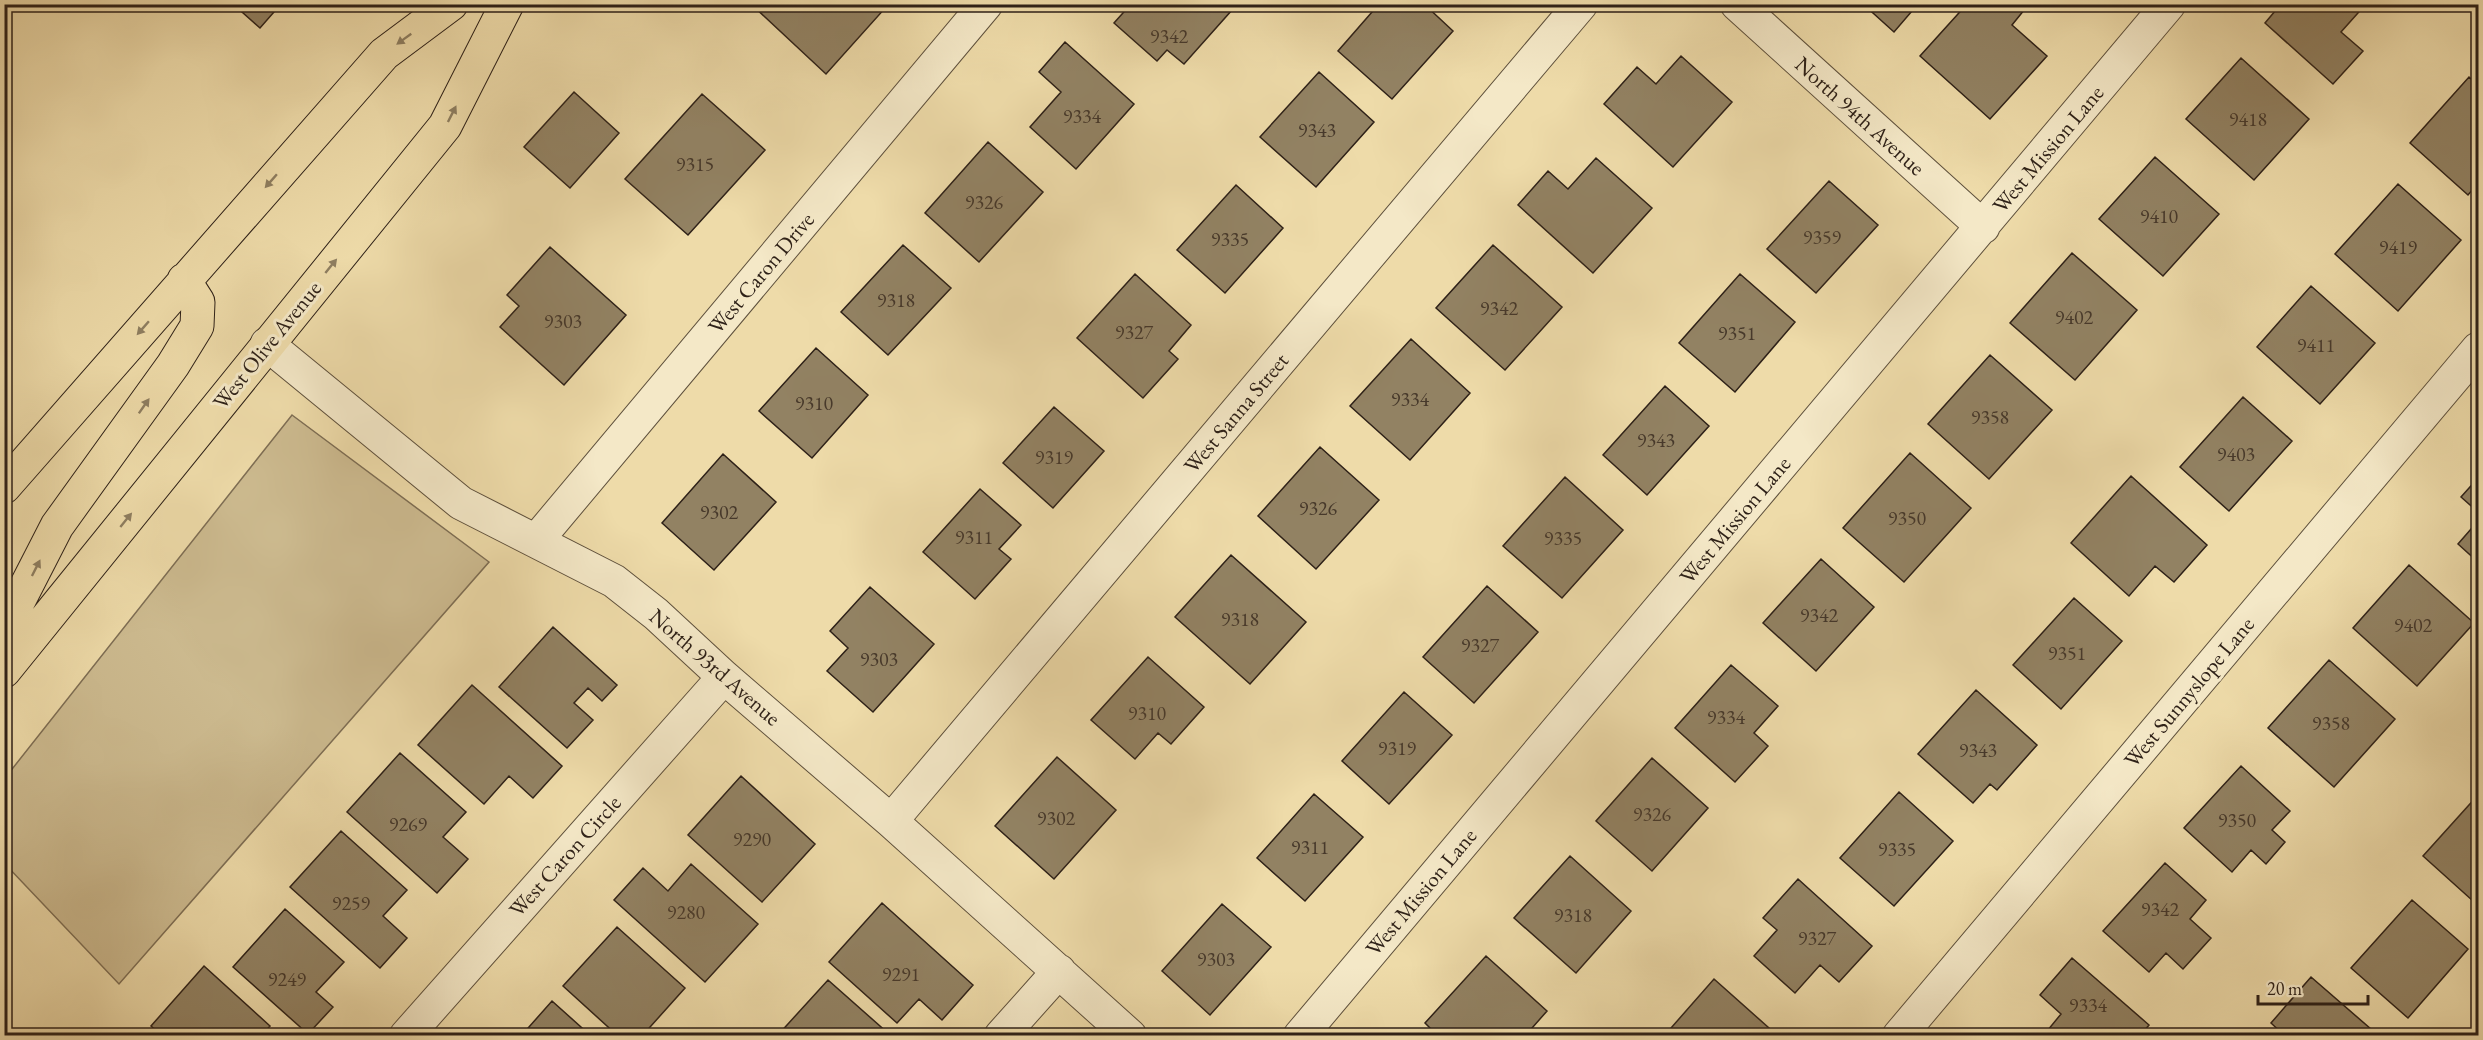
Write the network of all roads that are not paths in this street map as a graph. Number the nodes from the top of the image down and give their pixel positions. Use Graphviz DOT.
graph roads {
  1 [pos="451,4"];
  2 [pos="507,4"];
  3 [pos="986,4"];
  4 [pos="1581,4"];
  5 [pos="1737,4"];
  6 [pos="2169,4"];
  7 [pos="1983,227"];
  8 [pos="184,280"];
  9 [pos="267,344"];
  10 [pos="2478,349"];
  11 [pos="4,488"];
  12 [pos="536,541"];
  13 [pos="4,640"];
  14 [pos="4,671"];
  15 [pos="724,677"];
  16 [pos="891,821"];
  17 [pos="1059,971"];
  18 [pos="406,1035"];
  19 [pos="1001,1035"];
  20 [pos="1130,1035"];
  21 [pos="1300,1035"];
  22 [pos="1899,1035"];
  1 -- 8 [label="main road, one-way"];
  9 -- 2 [label="main road, West Olive Avenue, one-way"];
  3 -- 12 [label="street, West Caron Drive"];
  4 -- 16 [label="street, West Sanna Street"];
  5 -- 7 [label="street, North 94th Avenue"];
  6 -- 7 [label="street, West Mission Lane"];
  7 -- 21 [label="street, West Mission Lane"];
  8 -- 11 [label="main road, one-way"];
  13 -- 8 [label="main road, one-way"];
  9 -- 12 [label="street, North 93rd Avenue"];
  14 -- 9 [label="main road, West Olive Avenue, one-way"];
  10 -- 22 [label="street, West Sunnyslope Lane"];
  12 -- 15 [label="street, North 93rd Avenue"];
  15 -- 16 [label="street, North 93rd Avenue"];
  15 -- 18 [label="street, West Caron Circle"];
  16 -- 17 [label="street, North 93rd Avenue"];
  17 -- 19 [label="street"];
  17 -- 20 [label="street, North 93rd Avenue"];
}
